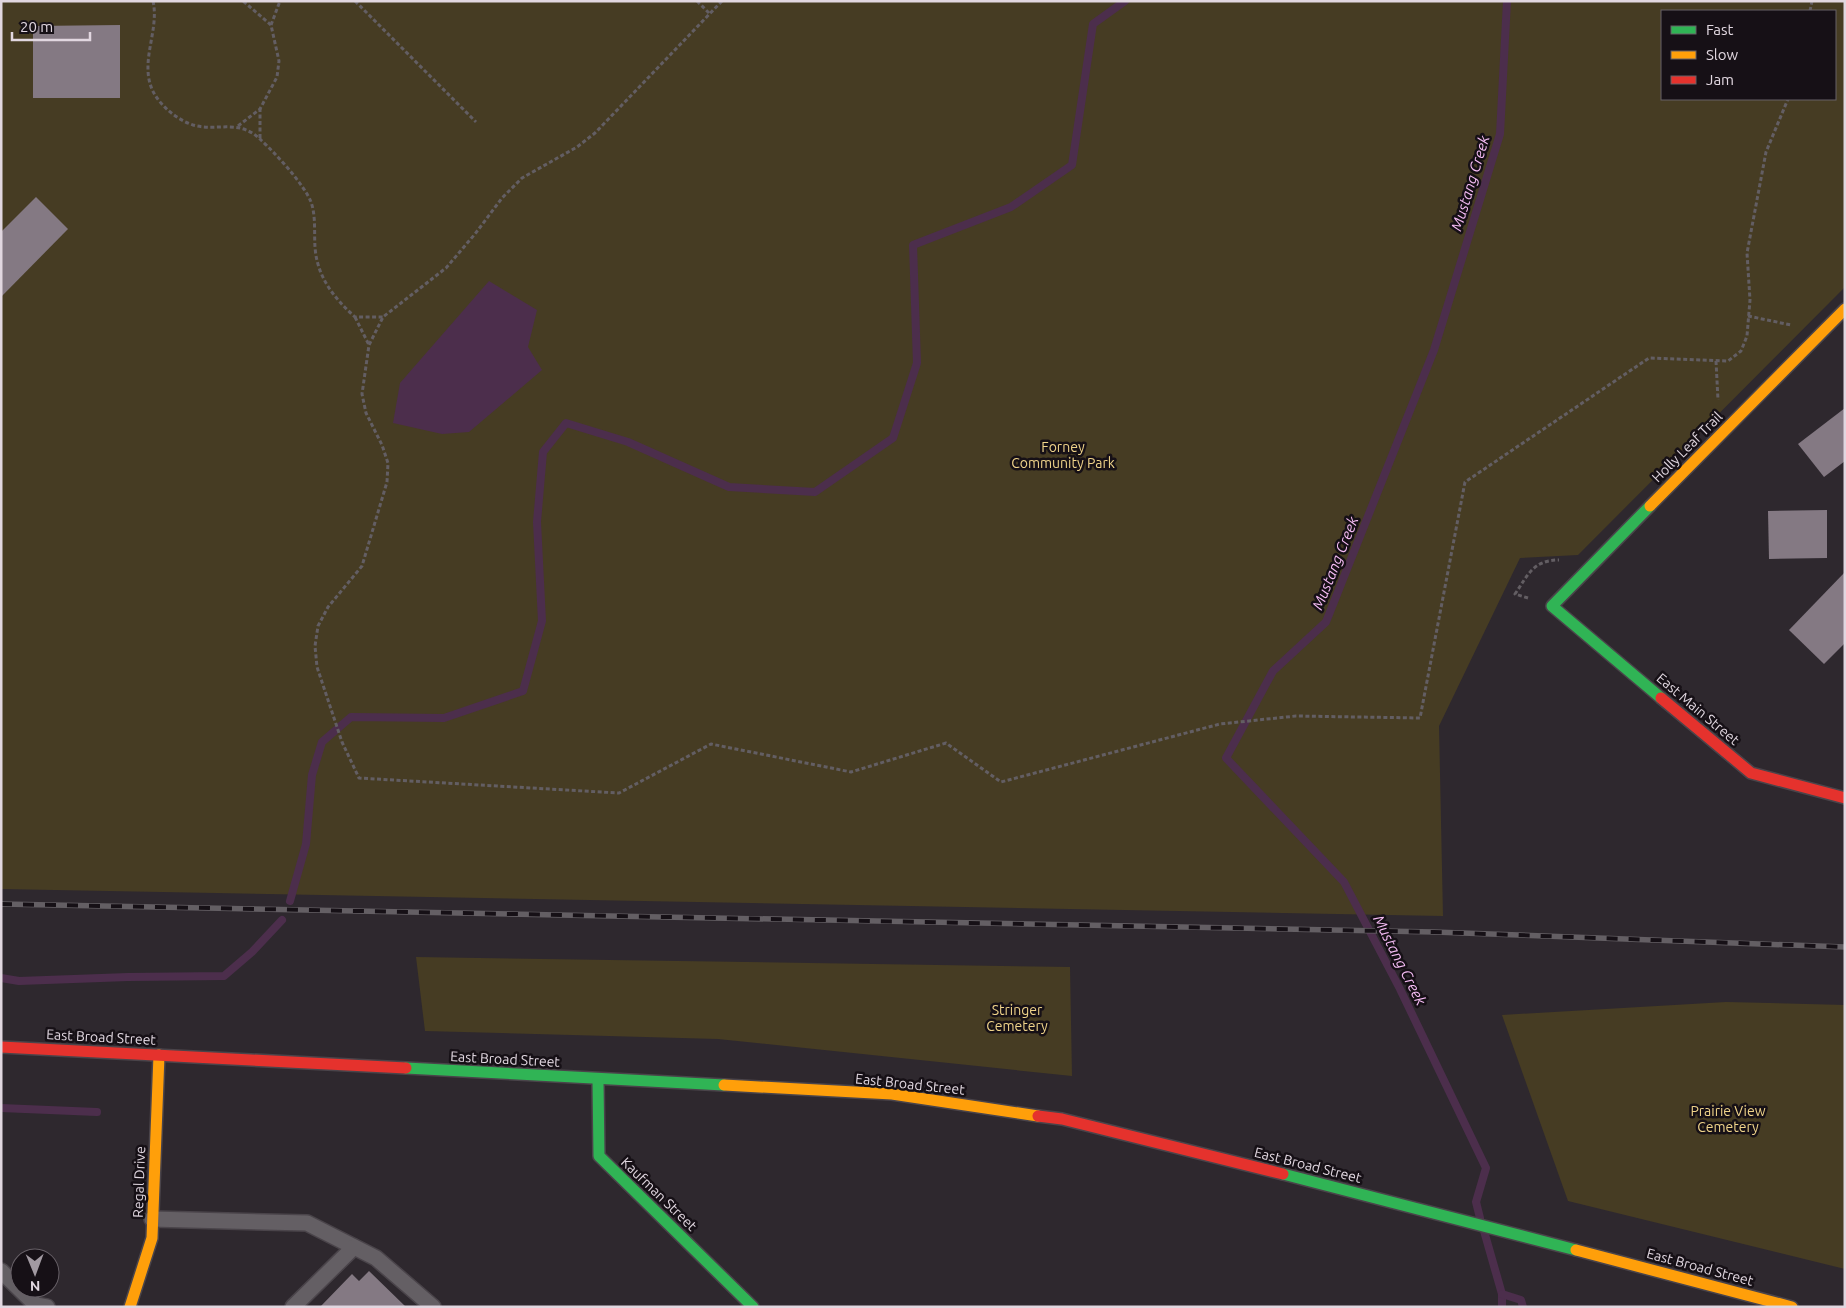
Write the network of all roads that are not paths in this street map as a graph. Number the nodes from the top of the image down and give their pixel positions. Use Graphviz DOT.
graph roads {
  1 [pos="1845,309"];
  2 [pos="1552,606"];
  3 [pos="1845,798"];
  4 [pos="1,1047"];
  5 [pos="159,1055"];
  6 [pos="598,1080"];
  7 [pos="152,1219"];
  8 [pos="354,1247"];
  9 [pos="1,1271"];
  10 [pos="47,1307"];
  11 [pos="130,1307"];
  12 [pos="293,1307"];
  13 [pos="433,1307"];
  14 [pos="753,1307"];
  15 [pos="1792,1307"];
  1 -- 2 [label="main road, Holly Leaf Trail"];
  2 -- 3 [label="main road, East Main Street"];
  4 -- 5 [label="main road, East Broad Street"];
  5 -- 6 [label="main road, East Broad Street"];
  5 -- 7 [label="main road, Regal Drive"];
  6 -- 14 [label="main road, Kaufman Street"];
  6 -- 15 [label="main road, East Broad Street"];
  7 -- 8 [label="lane"];
  7 -- 11 [label="main road, Regal Drive"];
  8 -- 12 [label="lane"];
  8 -- 13 [label="lane"];
  9 -- 10 [label="lane"];
}
